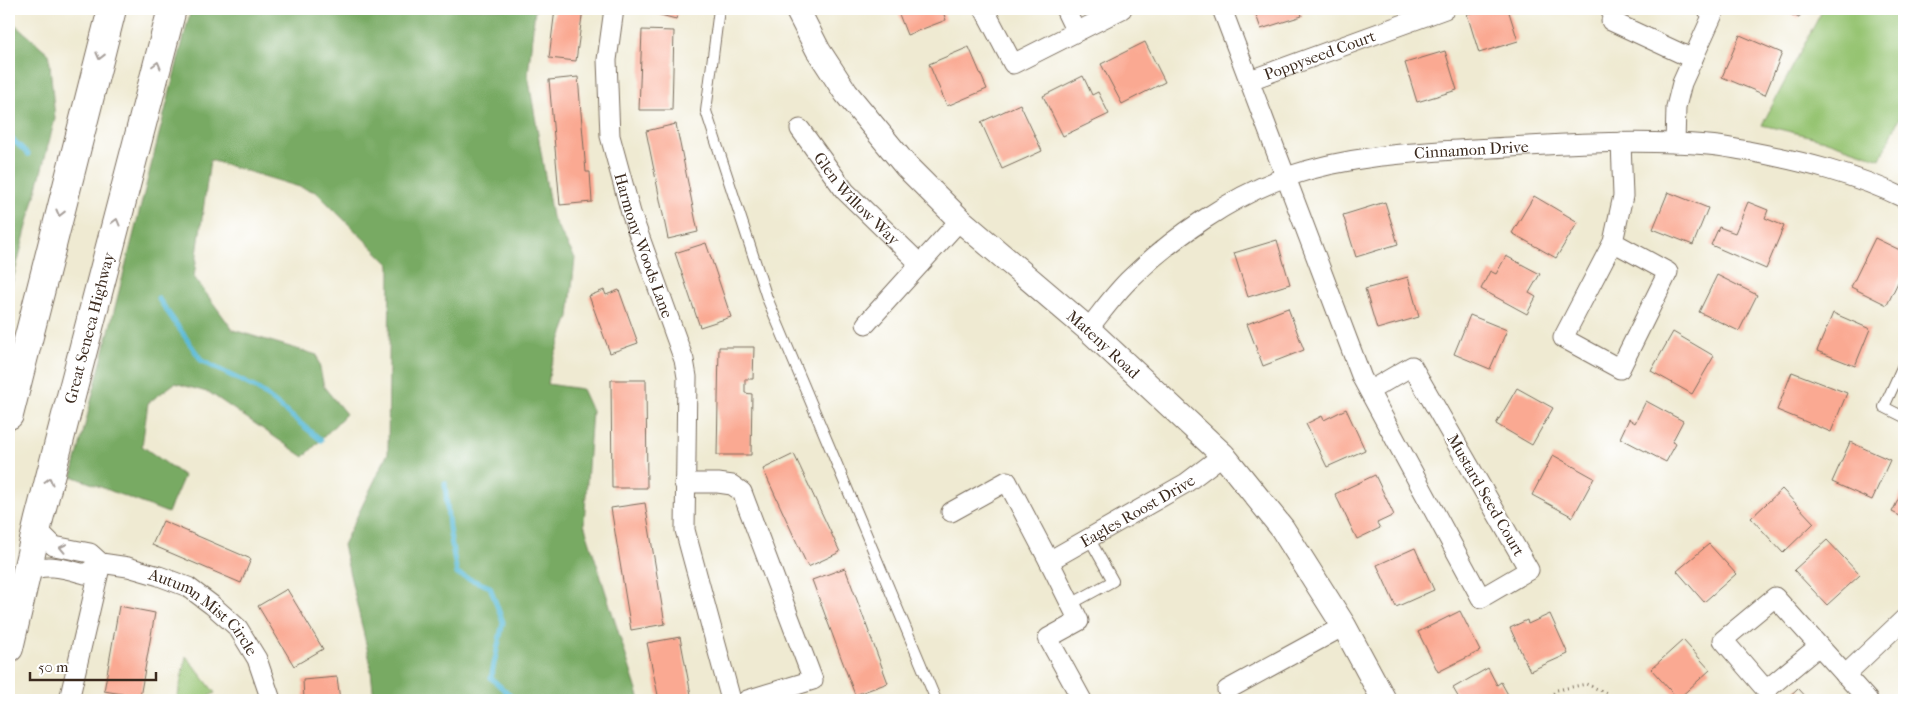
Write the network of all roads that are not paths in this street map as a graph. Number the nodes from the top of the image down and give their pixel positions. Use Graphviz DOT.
graph roads {
  1 [pos="112,9"];
  2 [pos="172,9"];
  3 [pos="614,9"];
  4 [pos="719,9"];
  5 [pos="797,9"];
  6 [pos="984,9"];
  7 [pos="1065,9"];
  8 [pos="1122,9"];
  9 [pos="1222,9"];
  10 [pos="1617,9"];
  11 [pos="1707,9"];
  12 [pos="1446,10"];
  13 [pos="1076,32"];
  14 [pos="1692,59"];
  15 [pos="1250,80"];
  16 [pos="800,129"];
  17 [pos="1621,142"];
  18 [pos="1675,143"];
  19 [pos="1286,178"];
  20 [pos="1904,198"];
  21 [pos="960,220"];
  22 [pos="1614,242"];
  23 [pos="920,264"];
  24 [pos="866,324"];
  25 [pos="1088,329"];
  26 [pos="1904,363"];
  27 [pos="1369,391"];
  28 [pos="9,415"];
  29 [pos="1904,417"];
  30 [pos="1223,456"];
  31 [pos="684,482"];
  32 [pos="951,512"];
  33 [pos="39,519"];
  34 [pos="1089,538"];
  35 [pos="1048,561"];
  36 [pos="101,564"];
  37 [pos="27,572"];
  38 [pos="1071,604"];
  39 [pos="1904,619"];
  40 [pos="1344,626"];
  41 [pos="1819,646"];
  42 [pos="9,648"];
  43 [pos="1845,675"];
  44 [pos="1227,690"];
  45 [pos="70,700"];
  46 [pos="271,700"];
  47 [pos="731,700"];
  48 [pos="747,700"];
  49 [pos="936,700"];
  50 [pos="1082,700"];
  51 [pos="1384,700"];
  52 [pos="1868,700"];
  1 -- 28 [label="main road, one-way"];
  33 -- 2 [label="main road, Great Seneca Highway, one-way"];
  3 -- 31 [label="street, Harmony Woods Lane"];
  4 -- 49 [label="lane"];
  5 -- 21 [label="street, Mateny Road"];
  6 -- 13 [label="street"];
  7 -- 13 [label="street"];
  8 -- 13 [label="street"];
  9 -- 15 [label="street, Mustard Seed Court"];
  10 -- 14 [label="street"];
  11 -- 14 [label="street"];
  12 -- 15 [label="street, Poppyseed Court"];
  14 -- 18 [label="street"];
  15 -- 19 [label="street, Mustard Seed Court"];
  16 -- 23 [label="street, Glen Willow Way"];
  17 -- 18 [label="street, Cinnamon Drive"];
  17 -- 19 [label="street, Cinnamon Drive"];
  17 -- 22 [label="street"];
  18 -- 20 [label="street, Cinnamon Drive"];
  19 -- 25 [label="street, Cinnamon Drive"];
  19 -- 27 [label="street, Mustard Seed Court"];
  21 -- 23 [label="street"];
  21 -- 25 [label="street, Mateny Road"];
  22 -- 22 [label="street"];
  23 -- 24 [label="street"];
  25 -- 30 [label="street, Mateny Road"];
  26 -- 29 [label="lane"];
  27 -- 27 [label="street, Mustard Seed Court"];
  30 -- 34 [label="street, Eagles Roost Drive"];
  30 -- 40 [label="street, Mateny Road"];
  31 -- 47 [label="street, Harmony Woods Lane"];
  31 -- 48 [label="street"];
  32 -- 35 [label="street"];
  36 -- 33 [label="street, Autumn Mist Circle, one-way"];
  33 -- 37 [label="main road, Great Seneca Highway"];
  34 -- 35 [label="street, Eagles Roost Drive"];
  34 -- 38 [label="lane"];
  35 -- 38 [label="street"];
  36 -- 37 [label="street, Autumn Mist Circle"];
  36 -- 45 [label="street"];
  36 -- 46 [label="street, Autumn Mist Circle"];
  37 -- 42 [label="main road, Great Seneca Highway"];
  38 -- 50 [label="street"];
  39 -- 43 [label="street"];
  40 -- 44 [label="street"];
  40 -- 51 [label="street, Mateny Road"];
  41 -- 41 [label="street"];
  41 -- 43 [label="street"];
  43 -- 52 [label="street"];
}
